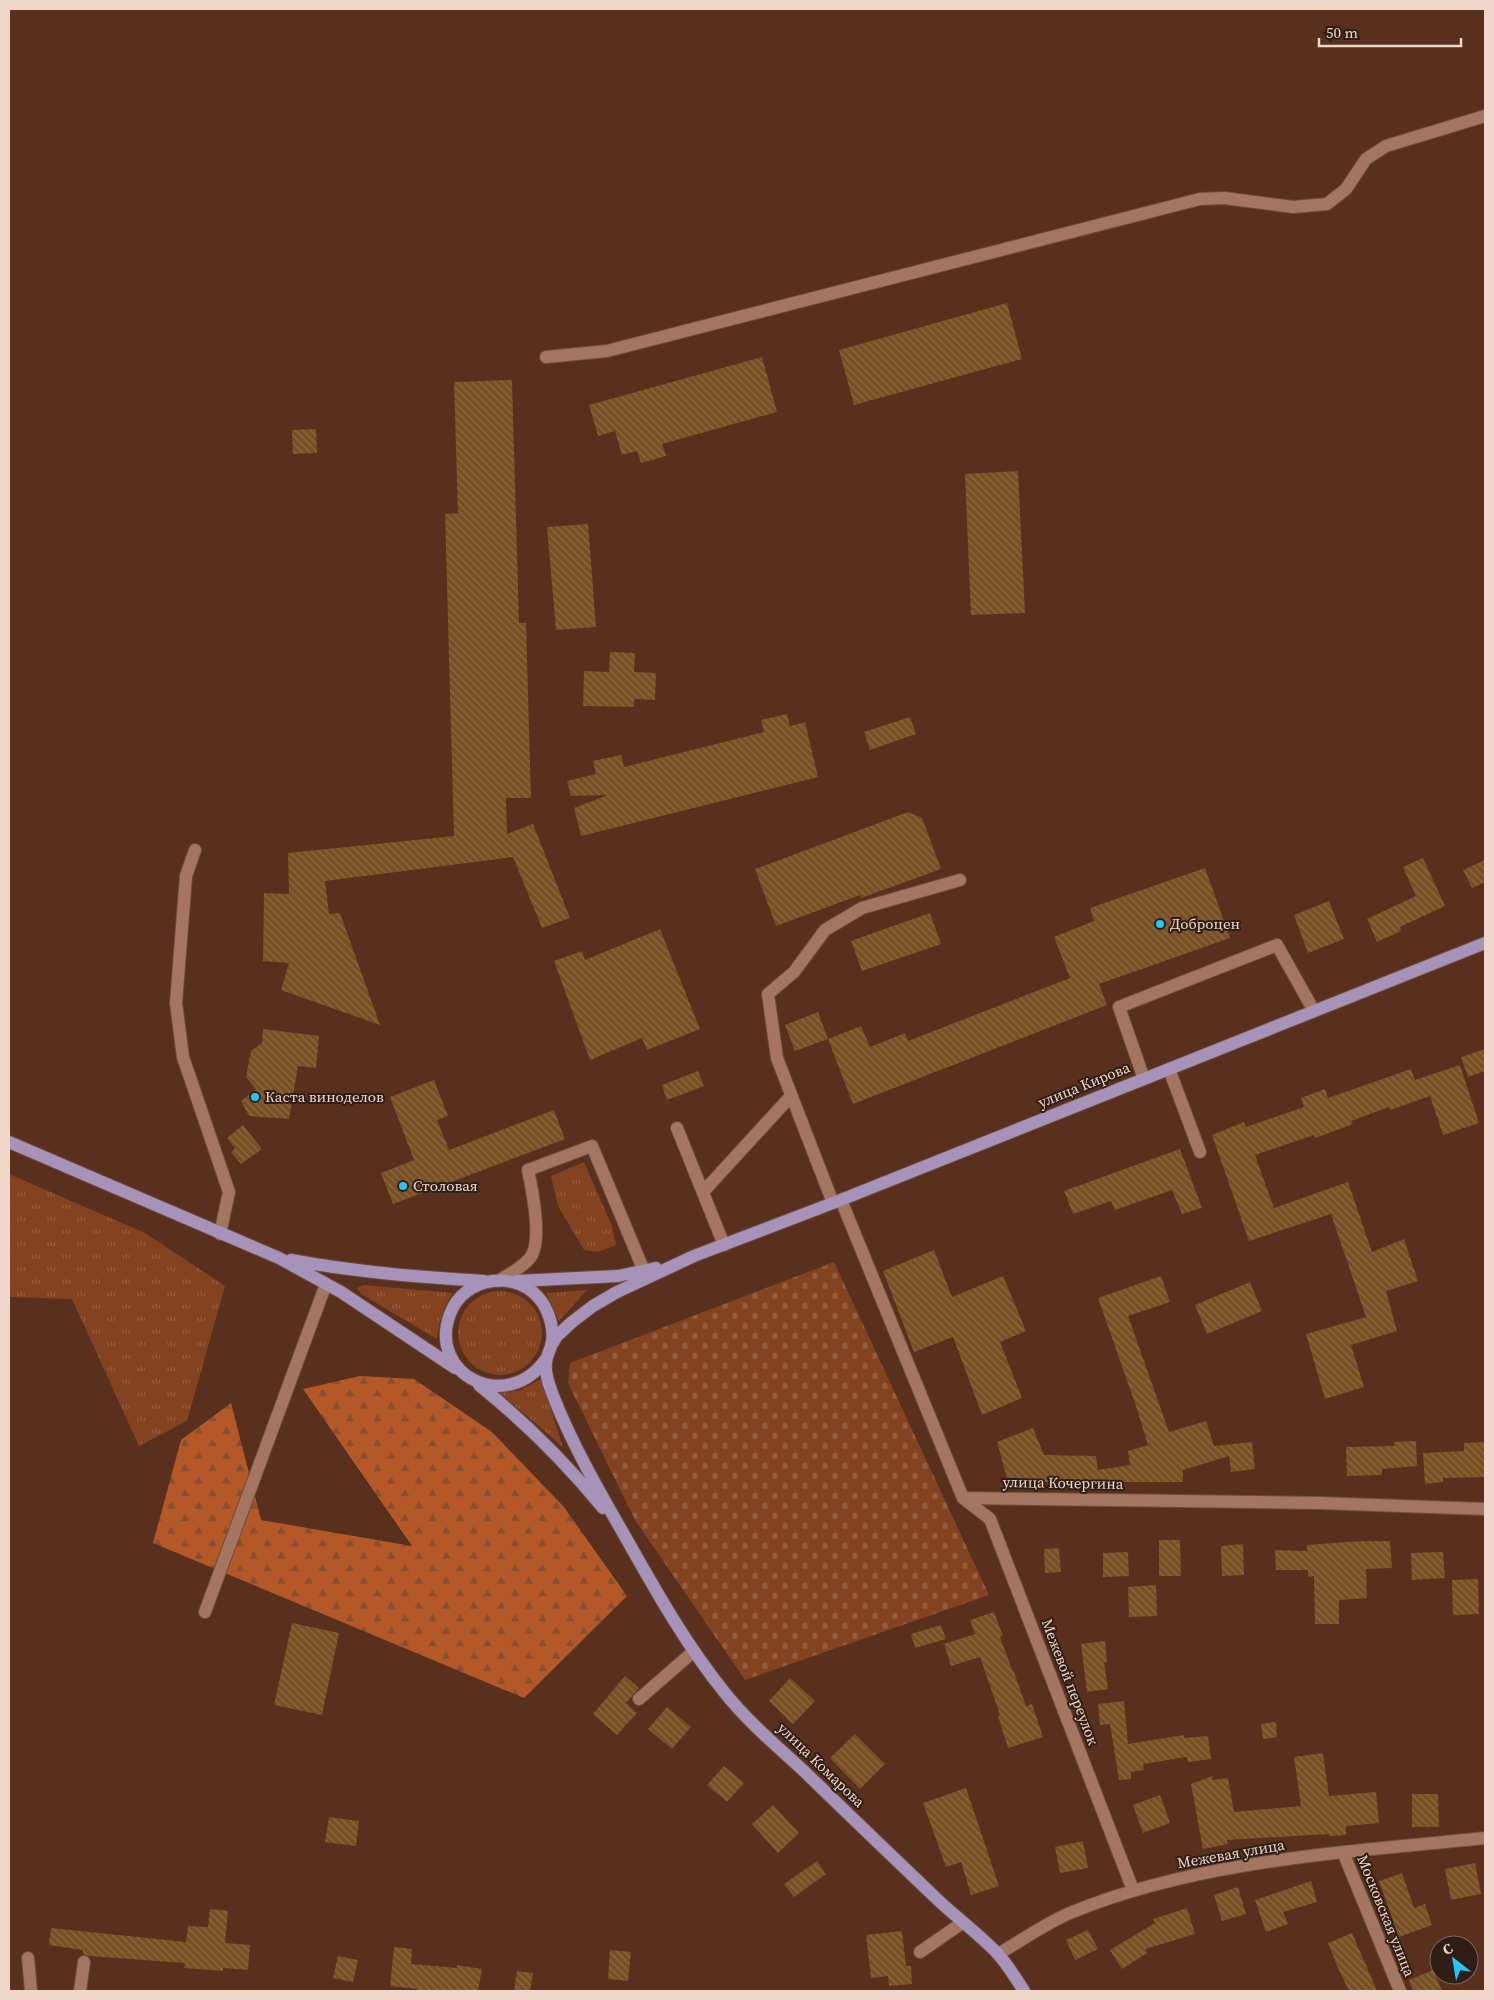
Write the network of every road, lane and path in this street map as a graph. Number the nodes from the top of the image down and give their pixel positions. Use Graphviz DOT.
graph roads {
  1 [pos="1485,116"];
  2 [pos="546,357"];
  3 [pos="195,850"];
  4 [pos="960,880"];
  5 [pos="1485,943"];
  6 [pos="1314,1011"];
  7 [pos="1169,1069"];
  8 [pos="1144,1079"];
  9 [pos="791,1096"];
  10 [pos="678,1128"];
  11 [pos="9,1142"];
  12 [pos="1200,1152"];
  13 [pos="703,1192"];
  14 [pos="837,1201"];
  15 [pos="220,1234"];
  16 [pos="724,1245"];
  17 [pos="694,1256"];
  18 [pos="278,1258"];
  19 [pos="644,1271"];
  20 [pos="492,1281"];
  21 [pos="513,1282"];
  22 [pos="326,1284"];
  23 [pos="551,1346"];
  24 [pos="546,1358"];
  25 [pos="468,1377"];
  26 [pos="963,1498"];
  27 [pos="1485,1509"];
  28 [pos="625,1538"];
  29 [pos="205,1612"];
  30 [pos="694,1651"];
  31 [pos="639,1699"];
  32 [pos="1485,1838"];
  33 [pos="1343,1852"];
  34 [pos="1133,1890"];
  35 [pos="962,1923"];
  36 [pos="920,1952"];
  37 [pos="998,1954"];
  38 [pos="28,1958"];
  39 [pos="84,1962"];
  40 [pos="31,1991"];
  41 [pos="80,1991"];
  42 [pos="1024,1991"];
  43 [pos="1400,1991"];
  1 -- 2 [label="street"];
  3 -- 15 [label="street"];
  4 -- 9 [label="street"];
  5 -- 6 [label="main road, улица Кирова"];
  6 -- 7 [label="main road, улица Кирова"];
  6 -- 8 [label="street"];
  7 -- 8 [label="main road, улица Кирова"];
  7 -- 12 [label="street"];
  8 -- 14 [label="main road, улица Кирова"];
  9 -- 13 [label="street"];
  9 -- 14 [label="street"];
  10 -- 13 [label="street"];
  11 -- 15 [label="main road"];
  13 -- 16 [label="street"];
  14 -- 16 [label="main road, улица Кирова"];
  14 -- 26 [label="street"];
  15 -- 18 [label="main road"];
  16 -- 17 [label="main road, улица Кирова"];
  17 -- 19 [label="main road"];
  17 -- 23 [label="main road"];
  18 -- 20 [label="main road"];
  18 -- 22 [label="main road"];
  19 -- 20 [label="street"];
  19 -- 21 [label="main road"];
  20 -- 21 [label="main road"];
  20 -- 25 [label="main road"];
  21 -- 23 [label="main road"];
  22 -- 25 [label="main road"];
  22 -- 29 [label="street"];
  23 -- 24 [label="main road"];
  24 -- 25 [label="main road"];
  24 -- 28 [label="main road"];
  25 -- 28 [label="main road"];
  26 -- 27 [label="street, улица Кочергина"];
  26 -- 34 [label="street, Межевой переулок"];
  28 -- 30 [label="main road, улица Комарова"];
  30 -- 31 [label="street"];
  30 -- 35 [label="main road, улица Комарова"];
  32 -- 33 [label="street, Межевая улица"];
  33 -- 34 [label="street, Межевая улица"];
  33 -- 43 [label="street, Московская улица"];
  34 -- 37 [label="street, Межевая улица"];
  35 -- 36 [label="street"];
  35 -- 37 [label="main road, улица Комарова"];
  37 -- 42 [label="main road, улица Комарова"];
  38 -- 40 [label="street"];
  39 -- 41 [label="street"];
}
